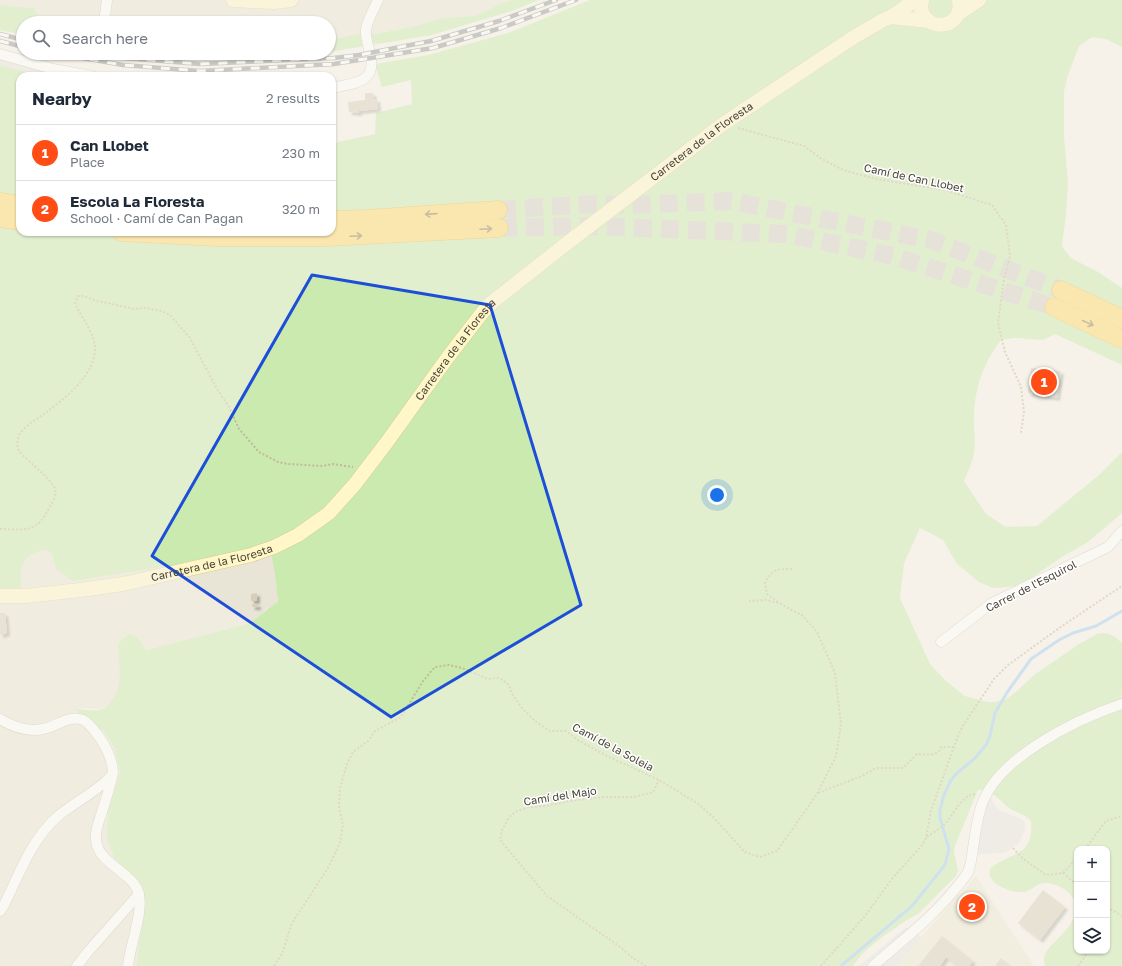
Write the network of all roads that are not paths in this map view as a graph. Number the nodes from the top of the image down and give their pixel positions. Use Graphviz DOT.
graph roads {
  1 [pos="107,0"];
  2 [pos="234,0"];
  3 [pos="378,0"];
  4 [pos="915,0"];
  5 [pos="922,0"];
  6 [pos="979,0"];
  7 [pos="285,1"];
  8 [pos="959,7"];
  9 [pos="105,16"];
  10 [pos="891,17"];
  11 [pos="929,21"];
  12 [pos="0,54"];
  13 [pos="16,59"];
  14 [pos="21,60"];
  15 [pos="70,72"];
  16 [pos="336,87"];
  17 [pos="0,202"];
  18 [pos="16,204"];
  19 [pos="498,210"];
  20 [pos="0,218"];
  21 [pos="16,220"];
  22 [pos="336,220"];
  23 [pos="500,228"];
  24 [pos="198,236"];
  25 [pos="1061,290"];
  26 [pos="1054,307"];
  27 [pos="1122,319"];
  28 [pos="1122,339"];
  29 [pos="1122,531"];
  30 [pos="0,596"];
  31 [pos="941,642"];
  32 [pos="1122,704"];
  33 [pos="0,719"];
  34 [pos="112,768"];
  35 [pos="139,894"];
  36 [pos="0,911"];
  37 [pos="77,966"];
  38 [pos="128,966"];
  39 [pos="873,966"];
  1 -- 9 [label="street"];
  2 -- 7 [label="main road"];
  3 -- 16 [label="street"];
  4 -- 10 [label="main road, Carretera de la Floresta"];
  5 -- 11 [label="main road"];
  6 -- 8 [label="main road"];
  8 -- 11 [label="main road"];
  10 -- 11 [label="main road"];
  10 -- 30 [label="main road, Carretera de la Floresta"];
  12 -- 13 [label="street"];
  14 -- 15 [label="street"];
  17 -- 18 [label="highway"];
  19 -- 22 [label="highway, one-way"];
  20 -- 21 [label="highway"];
  24 -- 23 [label="highway, one-way"];
  25 -- 27 [label="highway"];
  26 -- 28 [label="highway, one-way"];
  29 -- 31 [label="street, Carrer de l'Esquirol"];
  32 -- 39 [label="street"];
  33 -- 34 [label="street"];
  34 -- 35 [label="street"];
  34 -- 36 [label="street"];
  35 -- 37 [label="street"];
  35 -- 38 [label="street"];
}
